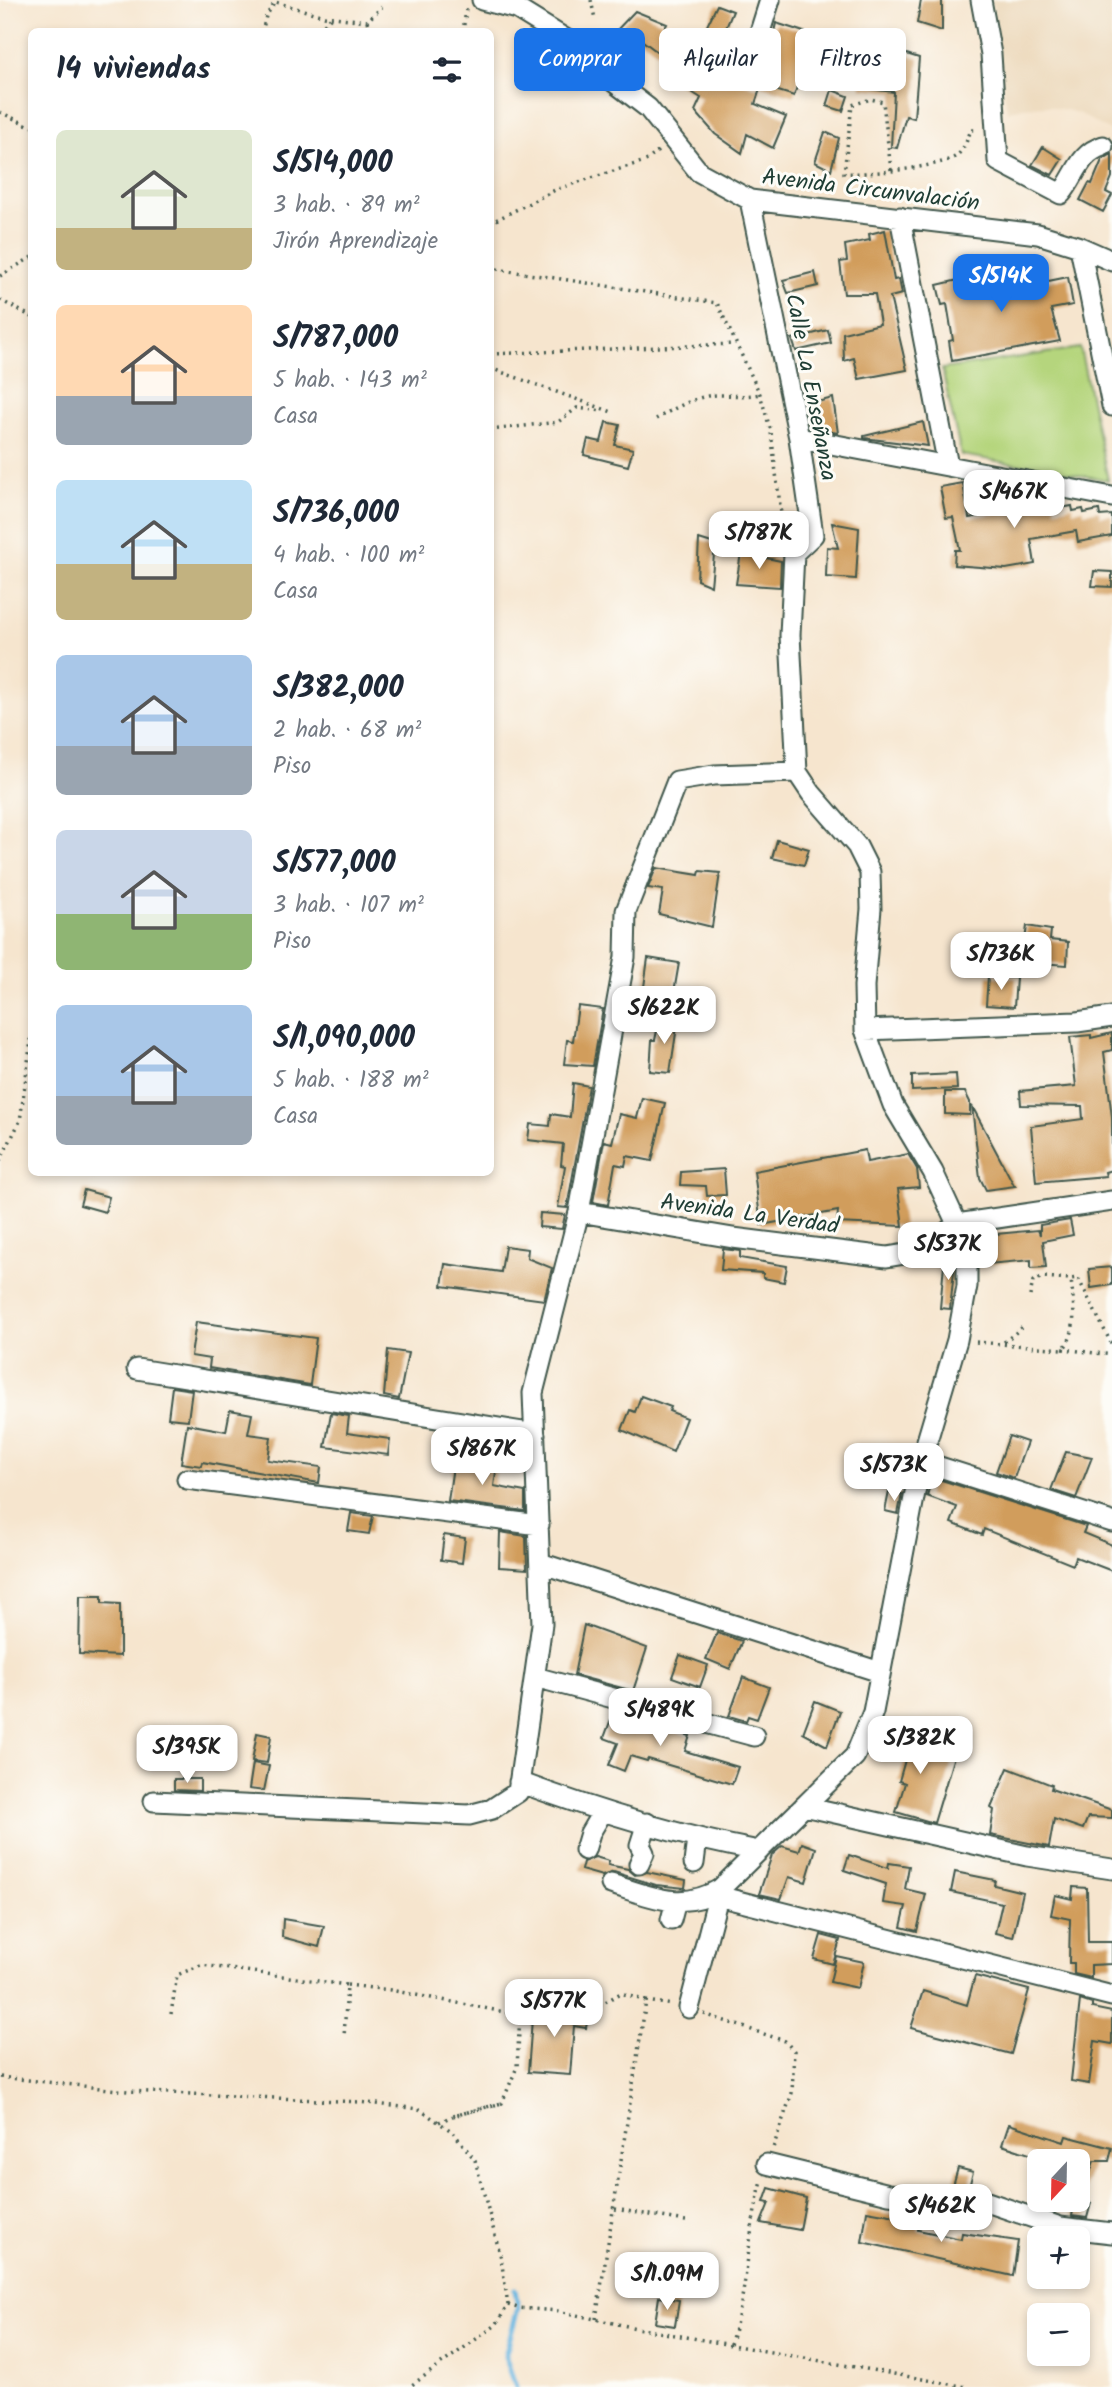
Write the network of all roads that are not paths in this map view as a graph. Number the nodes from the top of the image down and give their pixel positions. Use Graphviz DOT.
graph roads {
  1 [pos="482,0"];
  2 [pos="770,0"];
  3 [pos="981,0"];
  4 [pos="761,28"];
  5 [pos="1103,146"];
  6 [pos="750,200"];
  7 [pos="900,217"];
  8 [pos="1080,247"];
  9 [pos="1112,261"];
  10 [pos="1112,406"];
  11 [pos="799,438"];
  12 [pos="948,466"];
  13 [pos="1112,497"];
  14 [pos="797,772"];
  15 [pos="1112,1017"];
  16 [pos="865,1030"];
  17 [pos="1112,1201"];
  18 [pos="579,1212"];
  19 [pos="957,1224"];
  20 [pos="138,1369"];
  21 [pos="535,1434"];
  22 [pos="921,1461"];
  23 [pos="187,1479"];
  24 [pos="1112,1522"];
  25 [pos="538,1525"];
  26 [pos="540,1563"];
  27 [pos="880,1672"];
  28 [pos="535,1677"];
  29 [pos="754,1736"];
  30 [pos="519,1782"];
  31 [pos="154,1801"];
  32 [pos="804,1806"];
  33 [pos="603,1811"];
  34 [pos="647,1823"];
  35 [pos="698,1839"];
  36 [pos="585,1850"];
  37 [pos="759,1851"];
  38 [pos="694,1863"];
  39 [pos="639,1864"];
  40 [pos="1112,1869"];
  41 [pos="611,1884"];
  42 [pos="719,1892"];
  43 [pos="676,1901"];
  44 [pos="671,1920"];
  45 [pos="1112,1996"];
  46 [pos="689,2008"];
  47 [pos="767,2164"];
  48 [pos="1112,2233"];
  1 -- 6 [label="street, Avenida Circunvalación"];
  2 -- 4 [label="street"];
  3 -- 5 [label="street"];
  6 -- 7 [label="street, Avenida Circunvalación"];
  6 -- 11 [label="street, Calle La Enseñanza"];
  7 -- 8 [label="street, Avenida Circunvalación"];
  7 -- 12 [label="street"];
  8 -- 9 [label="street, Avenida Circunvalación"];
  8 -- 10 [label="street"];
  11 -- 12 [label="street"];
  11 -- 14 [label="street, Calle La Enseñanza"];
  12 -- 13 [label="street"];
  14 -- 16 [label="street"];
  14 -- 18 [label="street"];
  15 -- 16 [label="street"];
  16 -- 19 [label="street"];
  17 -- 19 [label="street"];
  18 -- 19 [label="street, Avenida La Verdad"];
  18 -- 21 [label="street"];
  19 -- 22 [label="street"];
  20 -- 21 [label="street"];
  21 -- 25 [label="street"];
  22 -- 24 [label="street"];
  22 -- 27 [label="street"];
  23 -- 25 [label="street"];
  25 -- 26 [label="street"];
  26 -- 27 [label="street"];
  26 -- 28 [label="street"];
  27 -- 32 [label="street"];
  28 -- 29 [label="street"];
  28 -- 30 [label="street"];
  30 -- 31 [label="street"];
  30 -- 33 [label="street"];
  32 -- 37 [label="street"];
  32 -- 40 [label="street"];
  33 -- 34 [label="street"];
  33 -- 36 [label="street"];
  34 -- 35 [label="street"];
  34 -- 39 [label="street"];
  35 -- 37 [label="street"];
  35 -- 38 [label="street"];
  37 -- 42 [label="street"];
  41 -- 43 [label="street"];
  42 -- 43 [label="street"];
  42 -- 45 [label="street"];
  42 -- 46 [label="street"];
  43 -- 44 [label="street"];
  47 -- 48 [label="street"];
}
